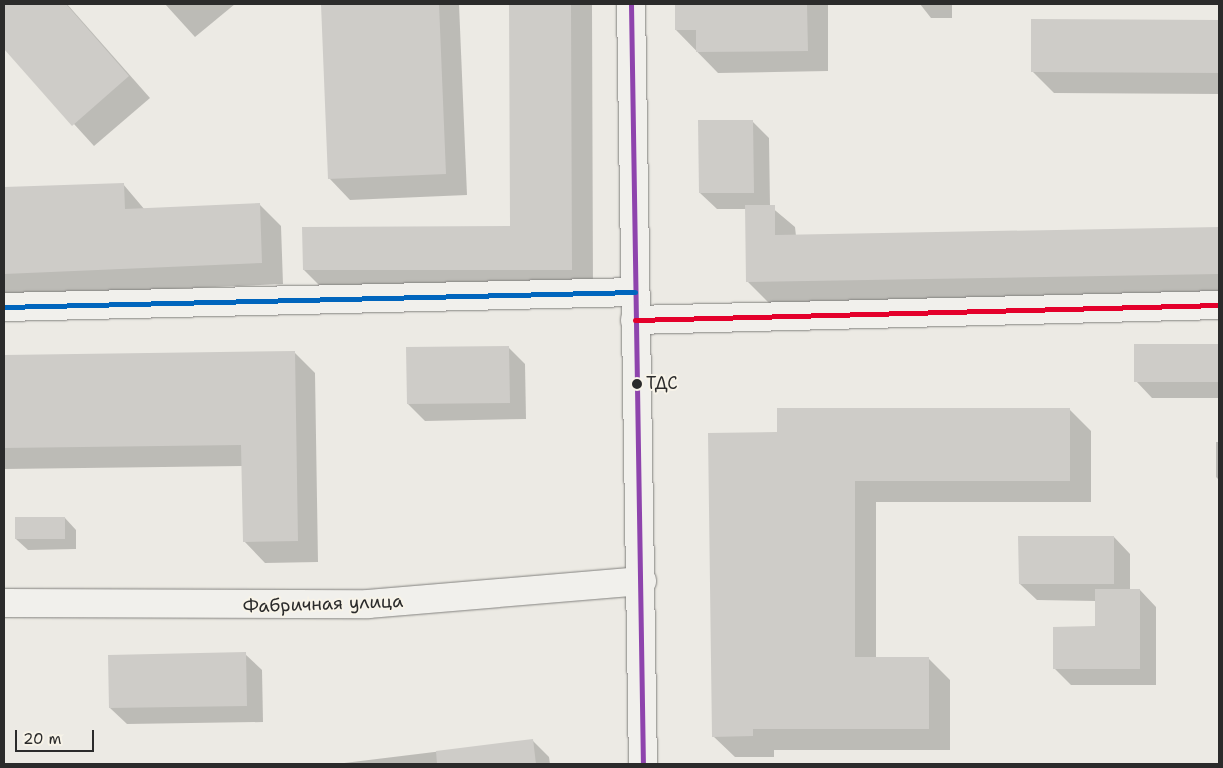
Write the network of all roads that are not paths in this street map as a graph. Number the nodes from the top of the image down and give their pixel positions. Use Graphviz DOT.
graph roads {
  1 [pos="631,4"];
  2 [pos="635,292"];
  3 [pos="1219,305"];
  4 [pos="4,307"];
  5 [pos="635,320"];
  6 [pos="642,581"];
  7 [pos="4,603"];
  8 [pos="643,764"];
  1 -- 2 [label="street"];
  2 -- 4 [label="street"];
  2 -- 5 [label="street"];
  3 -- 5 [label="street"];
  5 -- 6 [label="street"];
  6 -- 7 [label="street, Фабричная улица"];
  6 -- 8 [label="street"];
}
